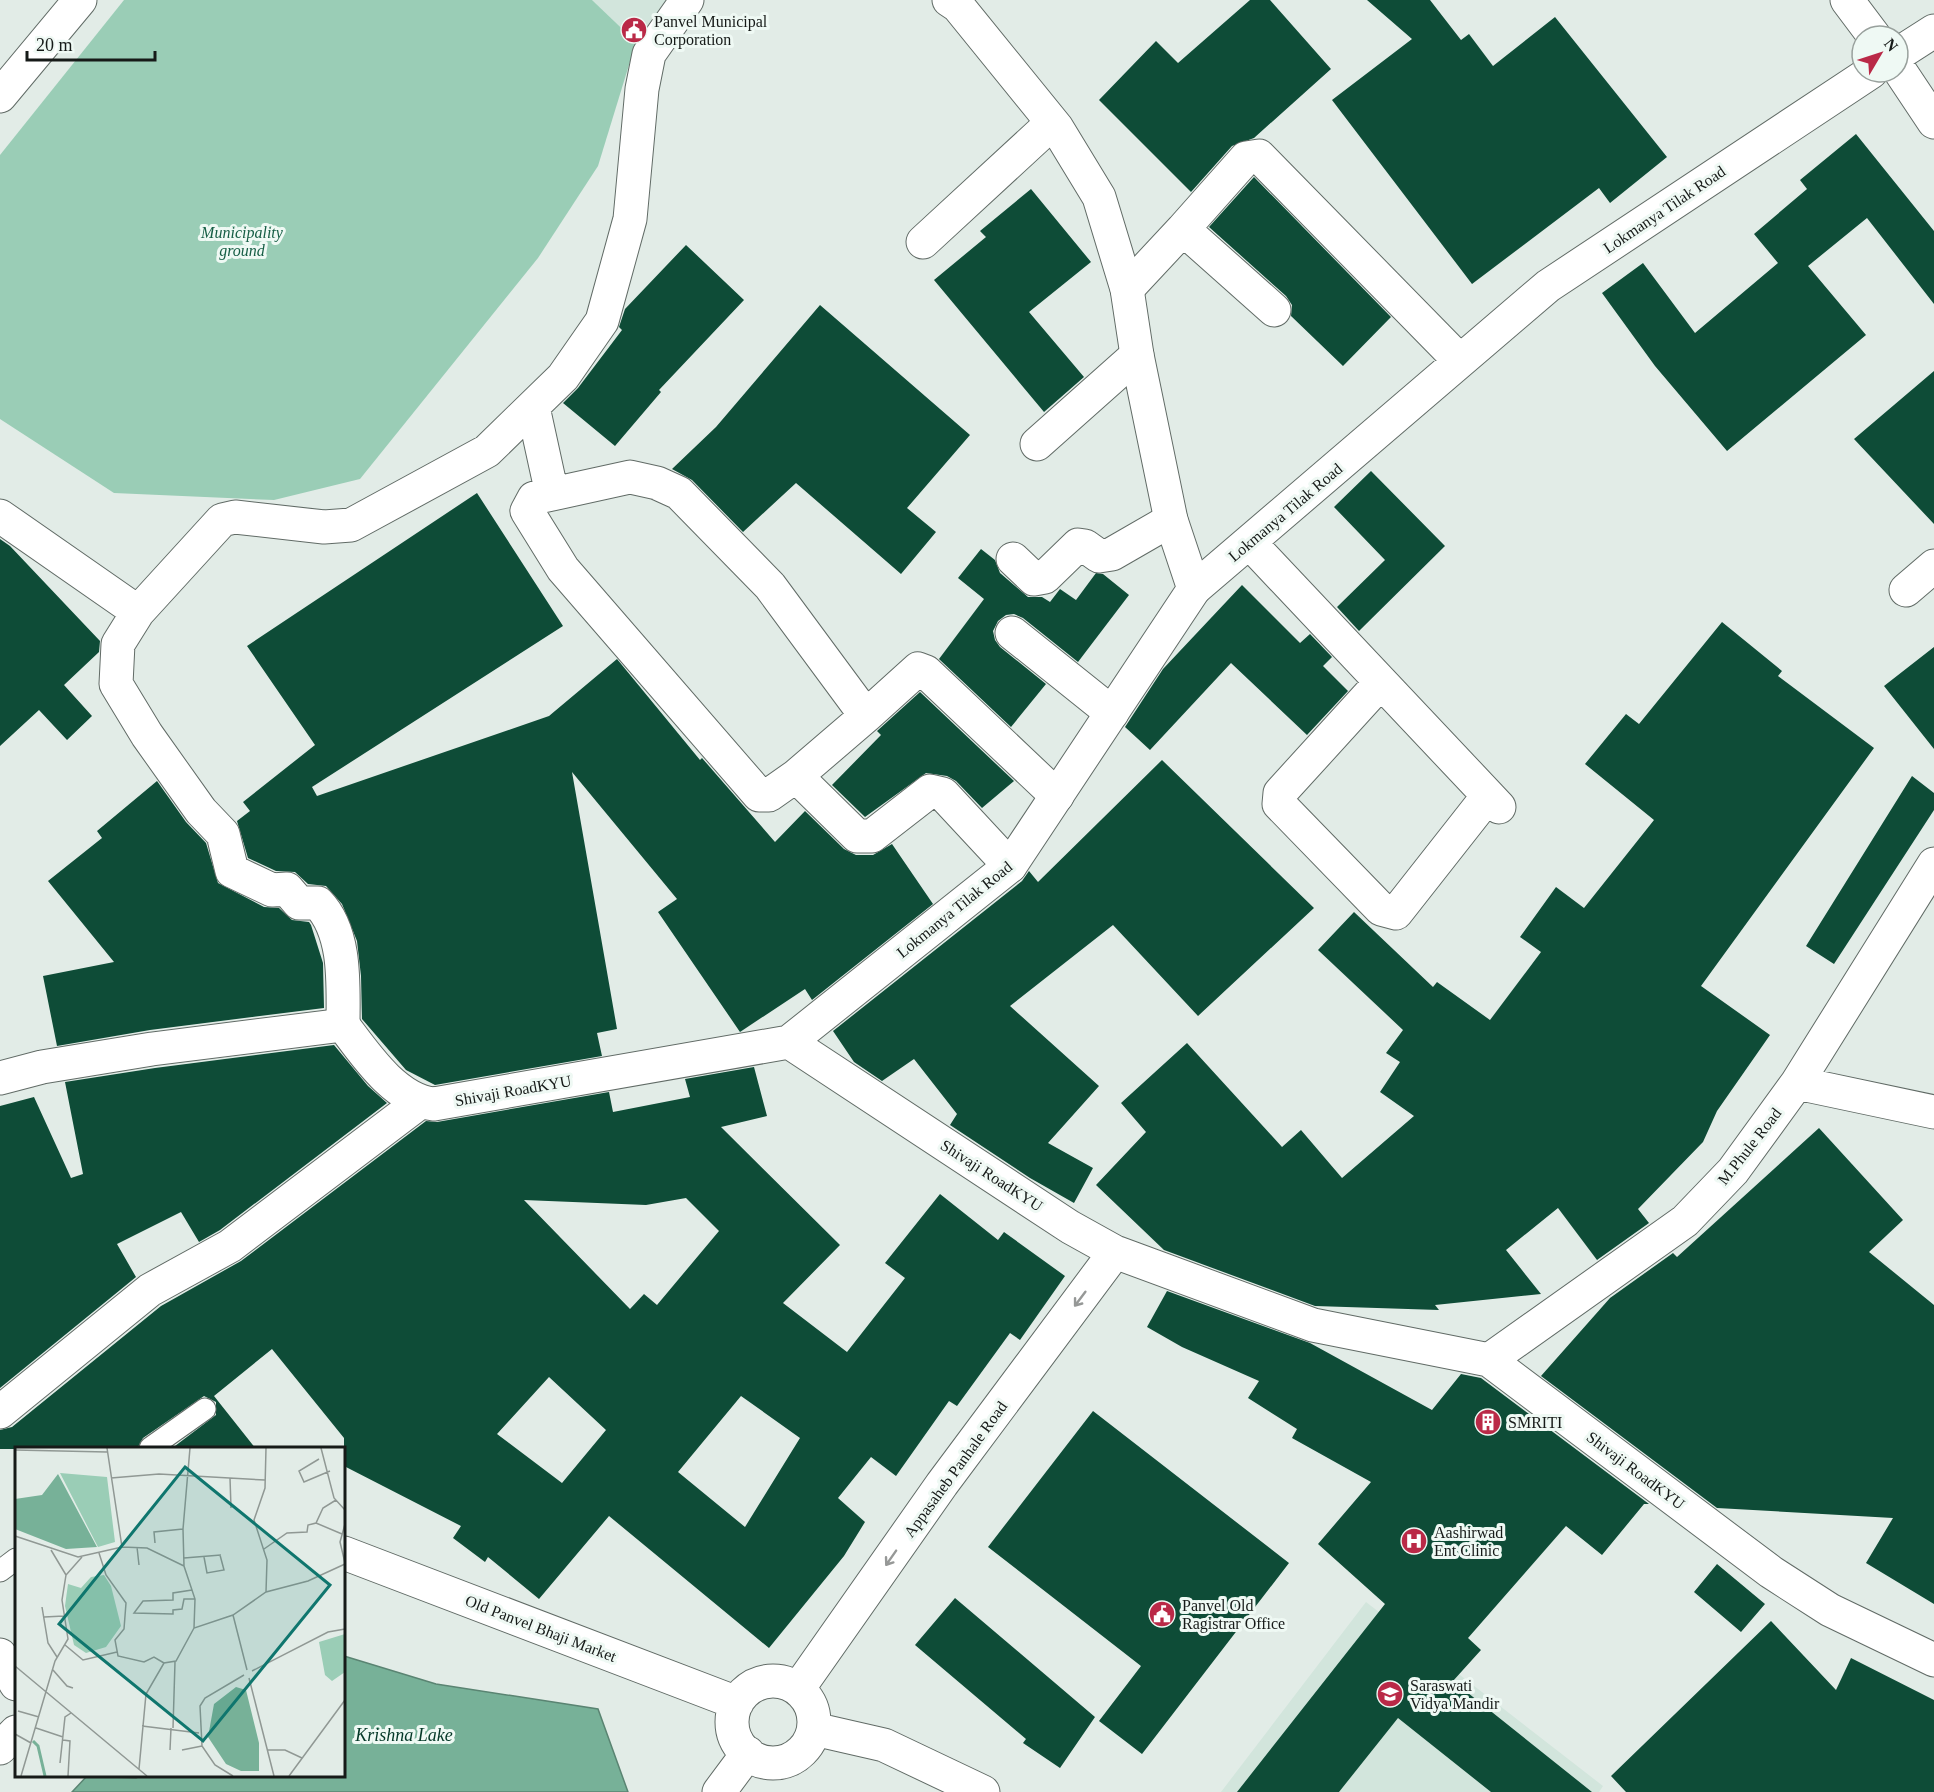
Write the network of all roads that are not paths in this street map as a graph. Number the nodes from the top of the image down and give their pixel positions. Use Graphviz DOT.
graph roads {
  1 [pos="80,0"];
  2 [pos="687,0"];
  3 [pos="1847,0"];
  4 [pos="956,2"];
  5 [pos="1865,24"];
  6 [pos="1934,31"];
  7 [pos="1910,46"];
  8 [pos="1853,84"];
  9 [pos="1909,84"];
  10 [pos="0,96"];
  11 [pos="1934,122"];
  12 [pos="1052,123"];
  13 [pos="1183,229"];
  14 [pos="923,242"];
  15 [pos="1127,289"];
  16 [pos="1274,310"];
  17 [pos="1137,355"];
  18 [pos="1460,361"];
  19 [pos="532,407"];
  20 [pos="1037,444"];
  21 [pos="552,494"];
  22 [pos="0,516"];
  23 [pos="1171,520"];
  24 [pos="1249,542"];
  25 [pos="1013,559"];
  26 [pos="1934,566"];
  27 [pos="1194,589"];
  28 [pos="1906,590"];
  29 [pos="138,612"];
  30 [pos="1012,633"];
  31 [pos="1381,682"];
  32 [pos="1112,713"];
  33 [pos="866,716"];
  34 [pos="796,776"];
  35 [pos="1057,796"];
  36 [pos="1934,864"];
  37 [pos="1010,866"];
  38 [pos="343,1025"];
  39 [pos="789,1042"];
  40 [pos="0,1078"];
  41 [pos="1797,1083"];
  42 [pos="420,1102"];
  43 [pos="1934,1112"];
  44 [pos="1115,1252"];
  45 [pos="1490,1360"];
  46 [pos="206,1409"];
  47 [pos="0,1412"];
  48 [pos="153,1447"];
  49 [pos="345,1553"];
  50 [pos="15,1560"];
  51 [pos="0,1571"];
  52 [pos="0,1655"];
  53 [pos="1934,1660"];
  54 [pos="15,1682"];
  55 [pos="798,1689"];
  56 [pos="738,1703"];
  57 [pos="814,1729"];
  58 [pos="15,1733"];
  59 [pos="0,1748"];
  60 [pos="748,1753"];
  61 [pos="719,1792"];
  62 [pos="983,1792"];
  1 -- 10 [label="street"];
  2 -- 19 [label="street"];
  3 -- 5 [label="street"];
  4 -- 12 [label="street"];
  6 -- 7 [label="street"];
  8 -- 18 [label="street, Lokmanya Tilak Road"];
  9 -- 11 [label="street"];
  12 -- 14 [label="street"];
  12 -- 15 [label="street"];
  13 -- 15 [label="street"];
  13 -- 16 [label="street"];
  13 -- 18 [label="street"];
  15 -- 17 [label="street"];
  17 -- 20 [label="street"];
  17 -- 23 [label="street"];
  18 -- 24 [label="street, Lokmanya Tilak Road"];
  19 -- 21 [label="street"];
  19 -- 29 [label="street"];
  21 -- 33 [label="street"];
  21 -- 34 [label="street"];
  22 -- 29 [label="street"];
  23 -- 25 [label="street"];
  23 -- 27 [label="street"];
  24 -- 27 [label="street, Lokmanya Tilak Road"];
  24 -- 31 [label="street"];
  26 -- 28 [label="street"];
  27 -- 32 [label="street, Lokmanya Tilak Road"];
  29 -- 38 [label="street"];
  30 -- 32 [label="street"];
  31 -- 31 [label="street"];
  32 -- 35 [label="street, Lokmanya Tilak Road"];
  33 -- 34 [label="street"];
  33 -- 35 [label="street"];
  34 -- 37 [label="street"];
  35 -- 37 [label="street, Lokmanya Tilak Road"];
  36 -- 41 [label="street, M.Phule Road"];
  37 -- 39 [label="street, Lokmanya Tilak Road"];
  38 -- 40 [label="street"];
  38 -- 42 [label="street"];
  39 -- 42 [label="street, Shivaji RoadKYU"];
  39 -- 44 [label="street, Shivaji RoadKYU"];
  41 -- 43 [label="street"];
  41 -- 45 [label="street, M.Phule Road"];
  42 -- 47 [label="street"];
  44 -- 45 [label="street, Shivaji RoadKYU"];
  44 -- 55 [label="street, Appasaheb Panhale Road, one-way"];
  45 -- 53 [label="street, Shivaji RoadKYU"];
  46 -- 48 [label="lane"];
  49 -- 56 [label="street, Old Panvel Bhaji Market"];
  50 -- 51 [label="lane"];
  52 -- 54 [label="street"];
  55 -- 56 [label="street"];
  55 -- 57 [label="street"];
  56 -- 60 [label="street"];
  57 -- 60 [label="street"];
  57 -- 62 [label="street"];
  58 -- 59 [label="street"];
  60 -- 61 [label="street"];
}
